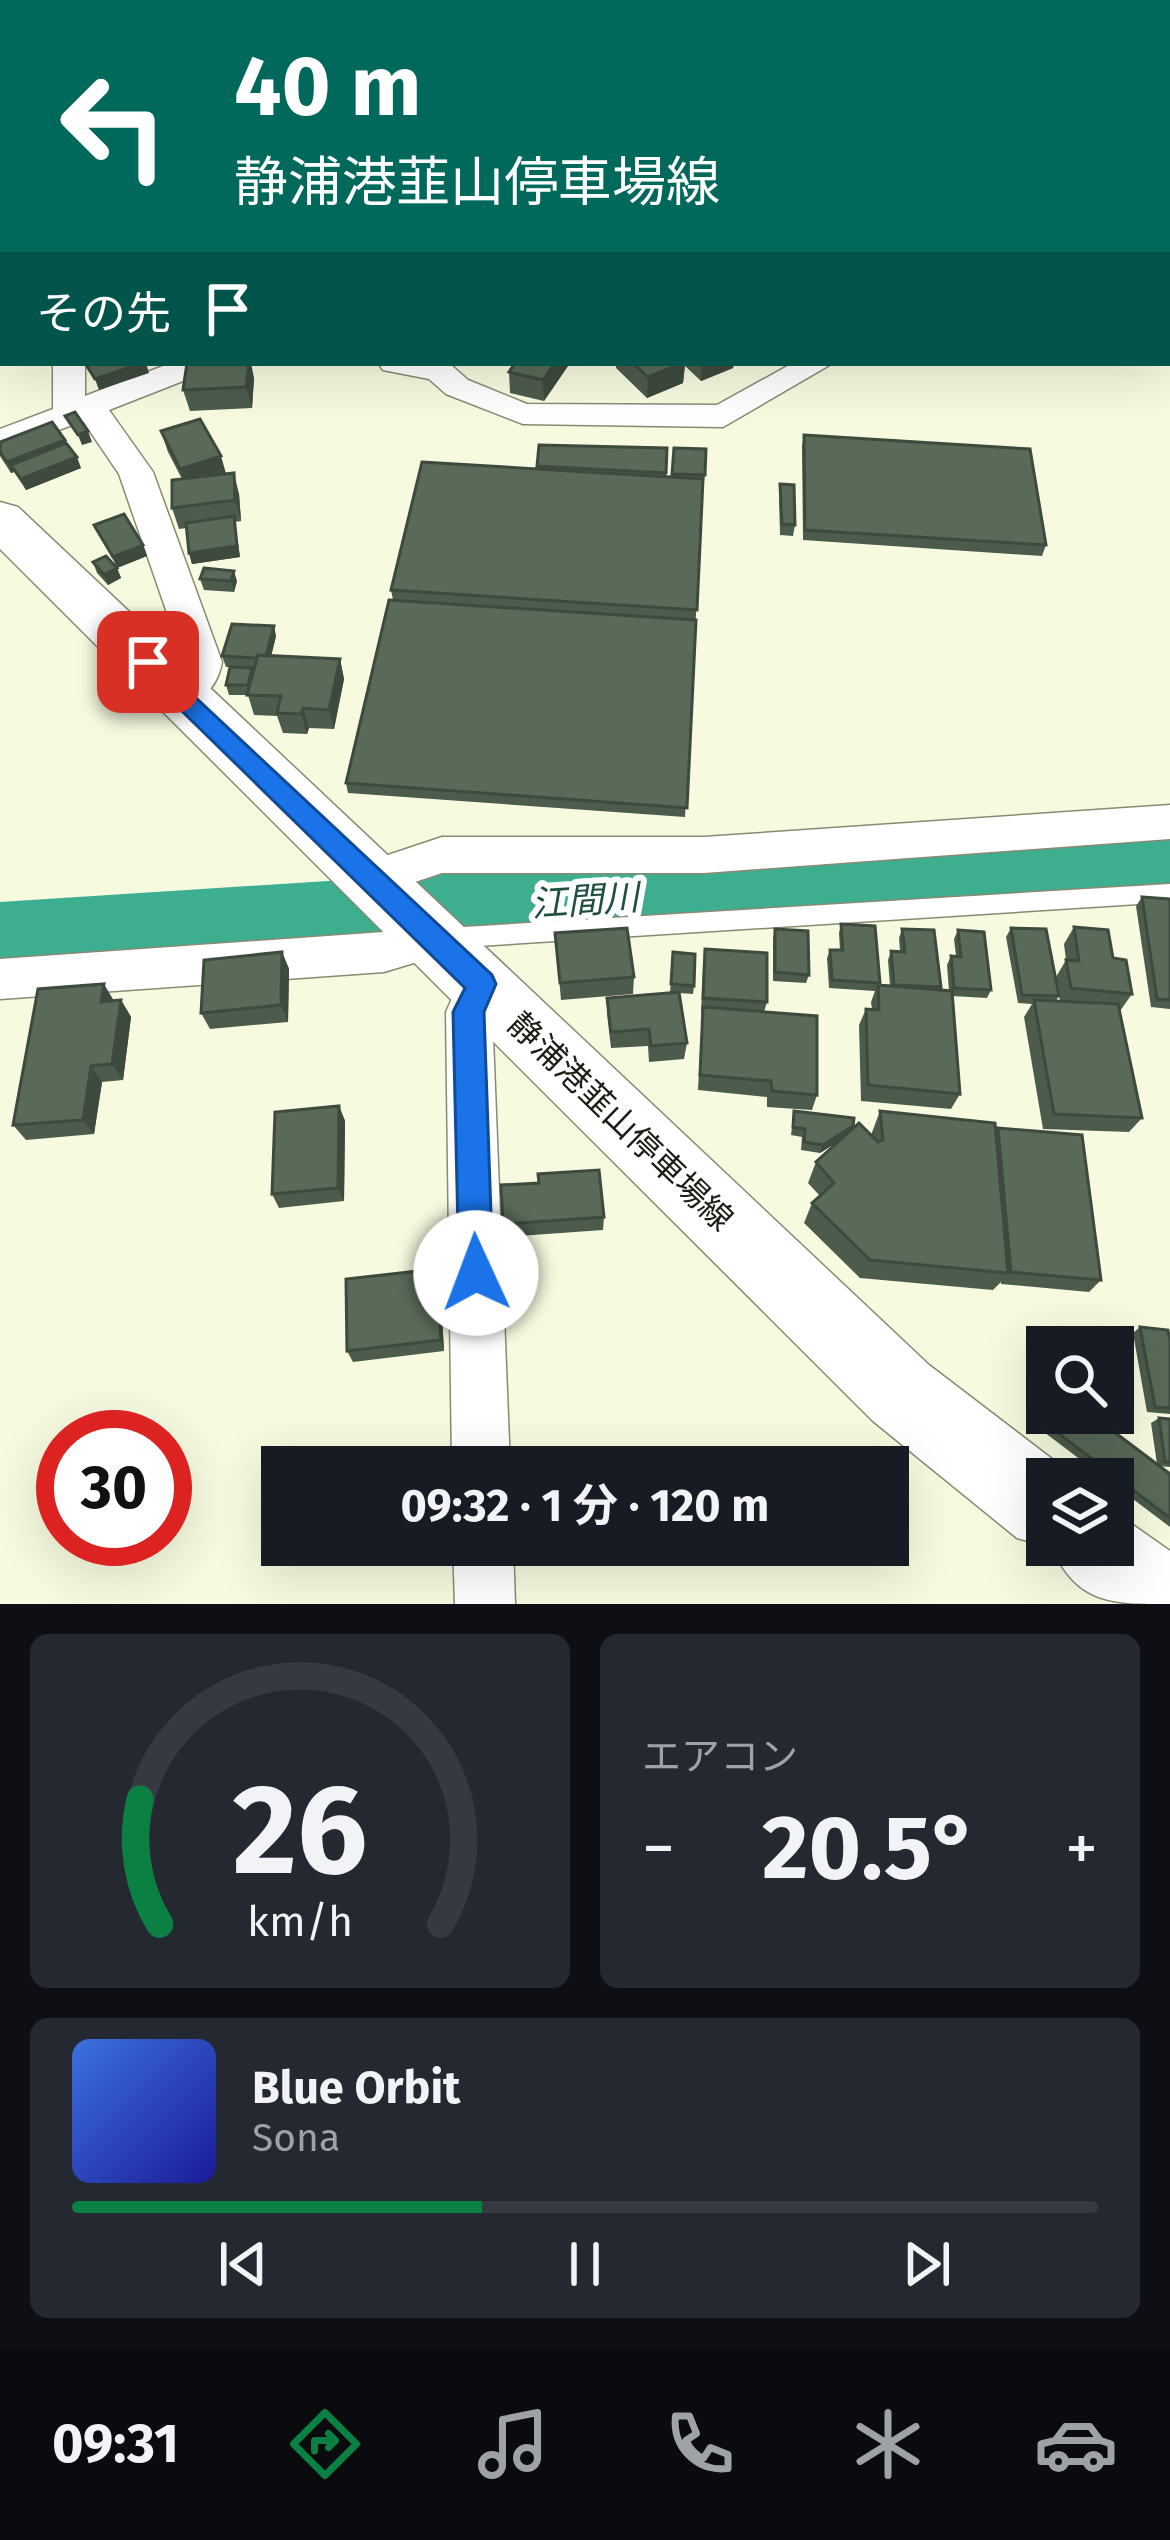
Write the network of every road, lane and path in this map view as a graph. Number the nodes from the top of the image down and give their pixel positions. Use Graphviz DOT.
graph roads {
  1 [pos="70,366"];
  2 [pos="192,366"];
  3 [pos="411,366"];
  4 [pos="812,366"];
  5 [pos="79,410"];
  6 [pos="0,441"];
  7 [pos="7,540"];
  8 [pos="179,692"];
  9 [pos="1170,822"];
  10 [pos="1170,893"];
  11 [pos="420,924"];
  12 [pos="0,979"];
  13 [pos="480,1446"];
  14 [pos="1026,1492"];
  15 [pos="483,1566"];
  16 [pos="1120,1566"];
  17 [pos="484,1604"];
  18 [pos="1168,1604"];
  1 -- 5 [label="street"];
  2 -- 5 [label="street"];
  3 -- 4 [label="street"];
  5 -- 6 [label="street"];
  5 -- 8 [label="street"];
  7 -- 8 [label="main road, 静浦港韮山停車場線"];
  8 -- 11 [label="main road, 静浦港韮山停車場線"];
  9 -- 11 [label="street"];
  10 -- 11 [label="lane"];
  11 -- 12 [label="street"];
  11 -- 13 [label="street"];
  11 -- 14 [label="main road, 静浦港韮山停車場線"];
  15 -- 17 [label="street"];
  16 -- 18 [label="main road"];
}
